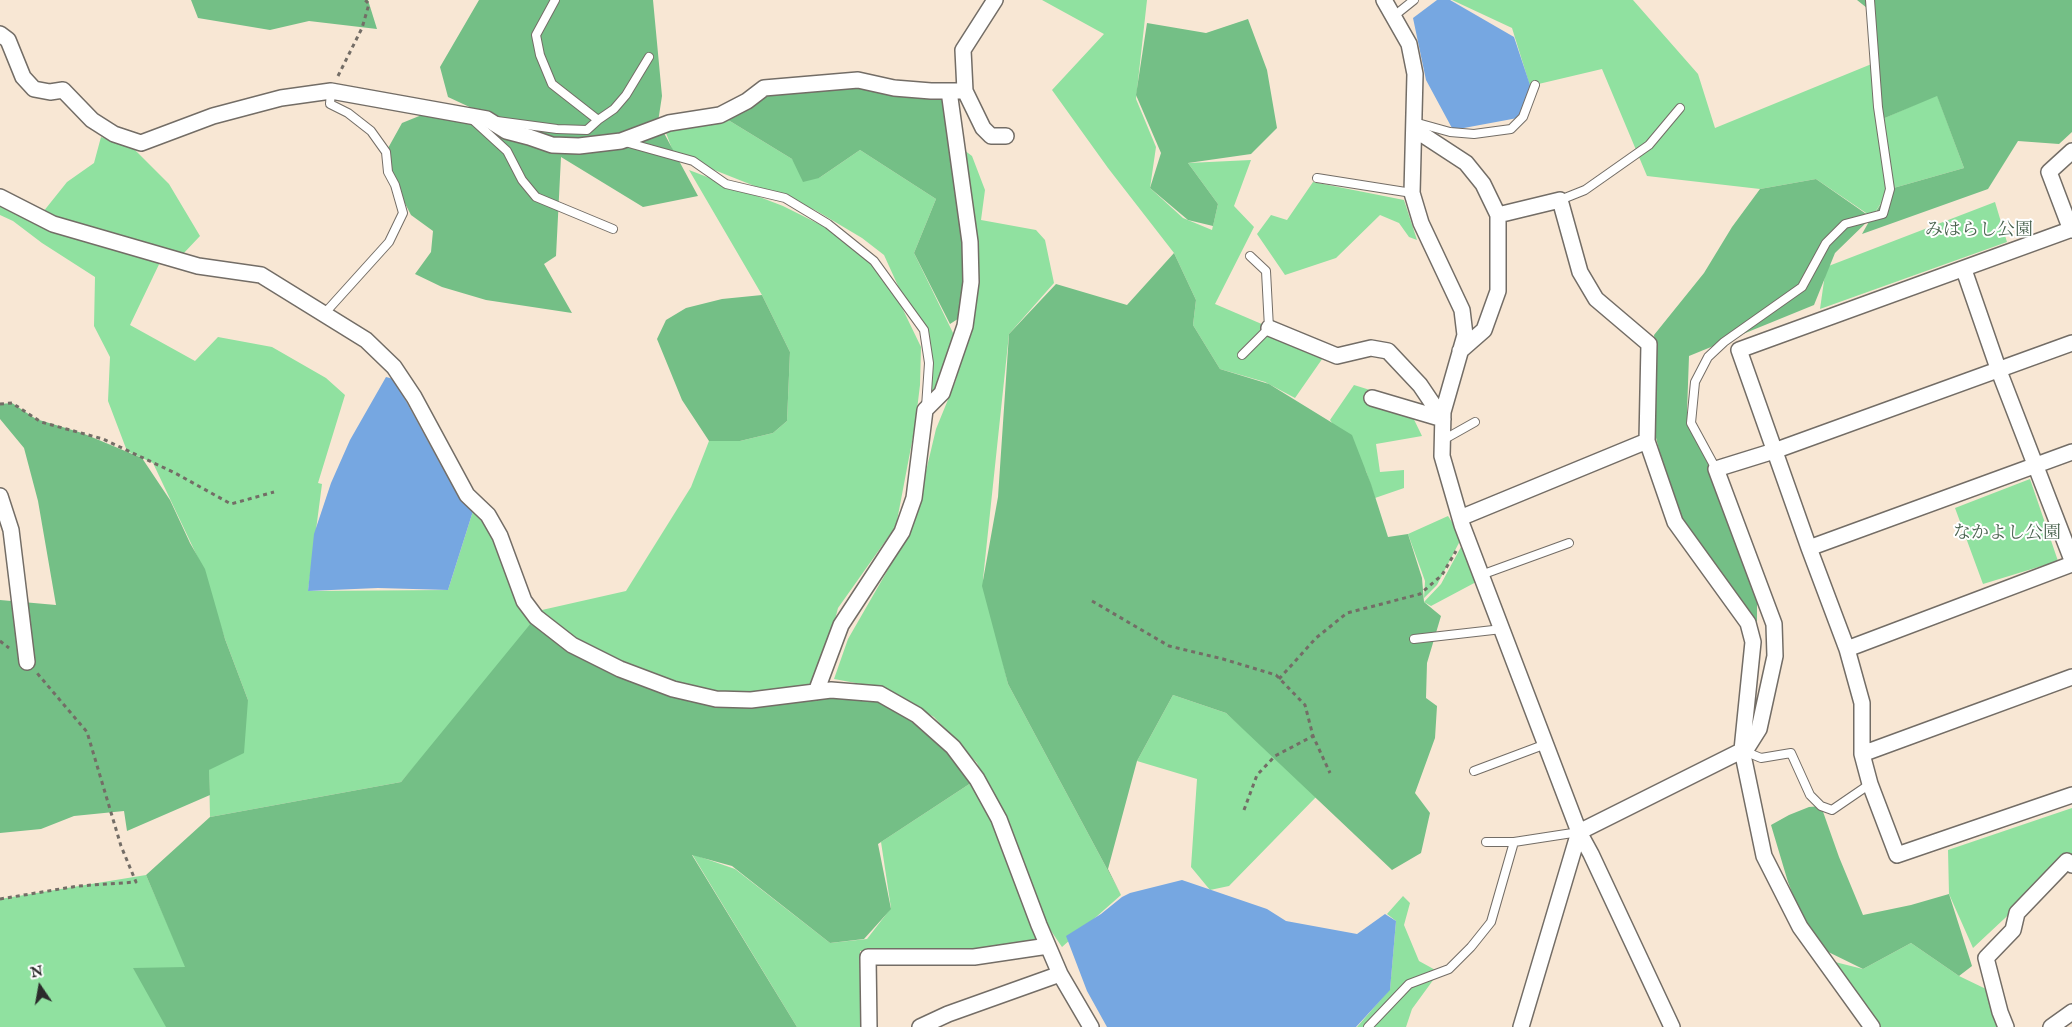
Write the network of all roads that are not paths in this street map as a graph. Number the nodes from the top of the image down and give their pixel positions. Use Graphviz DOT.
graph roads {
  1 [pos="555,0"];
  2 [pos="995,0"];
  3 [pos="1384,0"];
  4 [pos="1414,0"];
  5 [pos="1870,0"];
  6 [pos="1394,16"];
  7 [pos="0,34"];
  8 [pos="649,57"];
  9 [pos="1535,85"];
  10 [pos="331,91"];
  11 [pos="948,91"];
  12 [pos="965,91"];
  13 [pos="1680,108"];
  14 [pos="469,116"];
  15 [pos="490,120"];
  16 [pos="598,120"];
  17 [pos="1414,126"];
  18 [pos="1006,136"];
  19 [pos="621,141"];
  20 [pos="2072,151"];
  21 [pos="1317,178"];
  22 [pos="1412,193"];
  23 [pos="0,197"];
  24 [pos="1560,200"];
  25 [pos="1498,215"];
  26 [pos="613,229"];
  27 [pos="2072,229"];
  28 [pos="1250,256"];
  29 [pos="1964,270"];
  30 [pos="324,314"];
  31 [pos="1269,328"];
  32 [pos="2072,343"];
  33 [pos="1460,351"];
  34 [pos="1242,355"];
  35 [pos="1999,370"];
  36 [pos="1372,398"];
  37 [pos="926,410"];
  38 [pos="1443,420"];
  39 [pos="1475,422"];
  40 [pos="1443,440"];
  41 [pos="1647,442"];
  42 [pos="1774,451"];
  43 [pos="2072,452"];
  44 [pos="2036,464"];
  45 [pos="1716,468"];
  46 [pos="0,496"];
  47 [pos="1460,518"];
  48 [pos="1570,542"];
  49 [pos="1808,548"];
  50 [pos="2072,560"];
  51 [pos="2072,564"];
  52 [pos="1482,575"];
  53 [pos="1502,629"];
  54 [pos="1414,639"];
  55 [pos="1847,649"];
  56 [pos="27,662"];
  57 [pos="2072,677"];
  58 [pos="816,692"];
  59 [pos="1546,744"];
  60 [pos="1742,750"];
  61 [pos="1862,754"];
  62 [pos="1474,771"];
  63 [pos="1870,784"];
  64 [pos="2072,795"];
  65 [pos="1579,832"];
  66 [pos="1486,842"];
  67 [pos="1514,842"];
  68 [pos="2072,865"];
  69 [pos="1048,946"];
  70 [pos="1060,974"];
  71 [pos="2072,1012"];
  72 [pos="869,1027"];
  73 [pos="920,1027"];
  74 [pos="1091,1027"];
  75 [pos="1368,1027"];
  76 [pos="1521,1027"];
  77 [pos="1672,1027"];
  78 [pos="1872,1027"];
  79 [pos="2006,1027"];
  80 [pos="2051,1027"];
  1 -- 16 [label="lane"];
  2 -- 12 [label="street"];
  3 -- 6 [label="street"];
  4 -- 6 [label="lane"];
  5 -- 45 [label="lane"];
  6 -- 17 [label="street"];
  7 -- 10 [label="street"];
  8 -- 16 [label="lane"];
  9 -- 17 [label="lane"];
  10 -- 14 [label="street"];
  10 -- 30 [label="lane"];
  11 -- 12 [label="street"];
  11 -- 19 [label="street"];
  11 -- 37 [label="street"];
  12 -- 18 [label="street"];
  13 -- 24 [label="lane"];
  14 -- 15 [label="street"];
  14 -- 26 [label="lane"];
  15 -- 16 [label="lane"];
  15 -- 19 [label="street"];
  17 -- 22 [label="street"];
  17 -- 25 [label="street"];
  19 -- 37 [label="lane"];
  20 -- 27 [label="street"];
  21 -- 22 [label="lane"];
  22 -- 33 [label="street"];
  23 -- 30 [label="street"];
  24 -- 25 [label="street"];
  24 -- 41 [label="street"];
  25 -- 33 [label="street"];
  27 -- 29 [label="street"];
  28 -- 31 [label="lane"];
  29 -- 35 [label="street"];
  29 -- 42 [label="street"];
  30 -- 58 [label="street"];
  31 -- 34 [label="lane"];
  31 -- 38 [label="street"];
  32 -- 35 [label="street"];
  33 -- 38 [label="street"];
  35 -- 42 [label="street"];
  35 -- 44 [label="street"];
  36 -- 38 [label="street"];
  37 -- 58 [label="street"];
  38 -- 40 [label="street"];
  39 -- 40 [label="lane"];
  40 -- 47 [label="street"];
  41 -- 47 [label="street"];
  41 -- 60 [label="street"];
  42 -- 45 [label="street"];
  42 -- 49 [label="street"];
  43 -- 44 [label="street"];
  44 -- 49 [label="street"];
  44 -- 50 [label="street"];
  45 -- 60 [label="street"];
  46 -- 56 [label="street"];
  47 -- 52 [label="street"];
  48 -- 52 [label="lane"];
  49 -- 55 [label="street"];
  51 -- 55 [label="street"];
  52 -- 53 [label="street"];
  53 -- 54 [label="lane"];
  53 -- 59 [label="street"];
  55 -- 61 [label="street"];
  57 -- 61 [label="street"];
  58 -- 69 [label="street"];
  59 -- 62 [label="lane"];
  59 -- 65 [label="street"];
  60 -- 63 [label="lane"];
  60 -- 65 [label="street"];
  60 -- 78 [label="street"];
  61 -- 63 [label="street"];
  63 -- 64 [label="street"];
  65 -- 67 [label="lane"];
  65 -- 76 [label="street"];
  65 -- 77 [label="street"];
  66 -- 67 [label="lane"];
  67 -- 75 [label="lane"];
  68 -- 79 [label="street"];
  69 -- 70 [label="street"];
  69 -- 72 [label="street"];
  70 -- 73 [label="street"];
  70 -- 74 [label="street"];
  71 -- 80 [label="street"];
}
